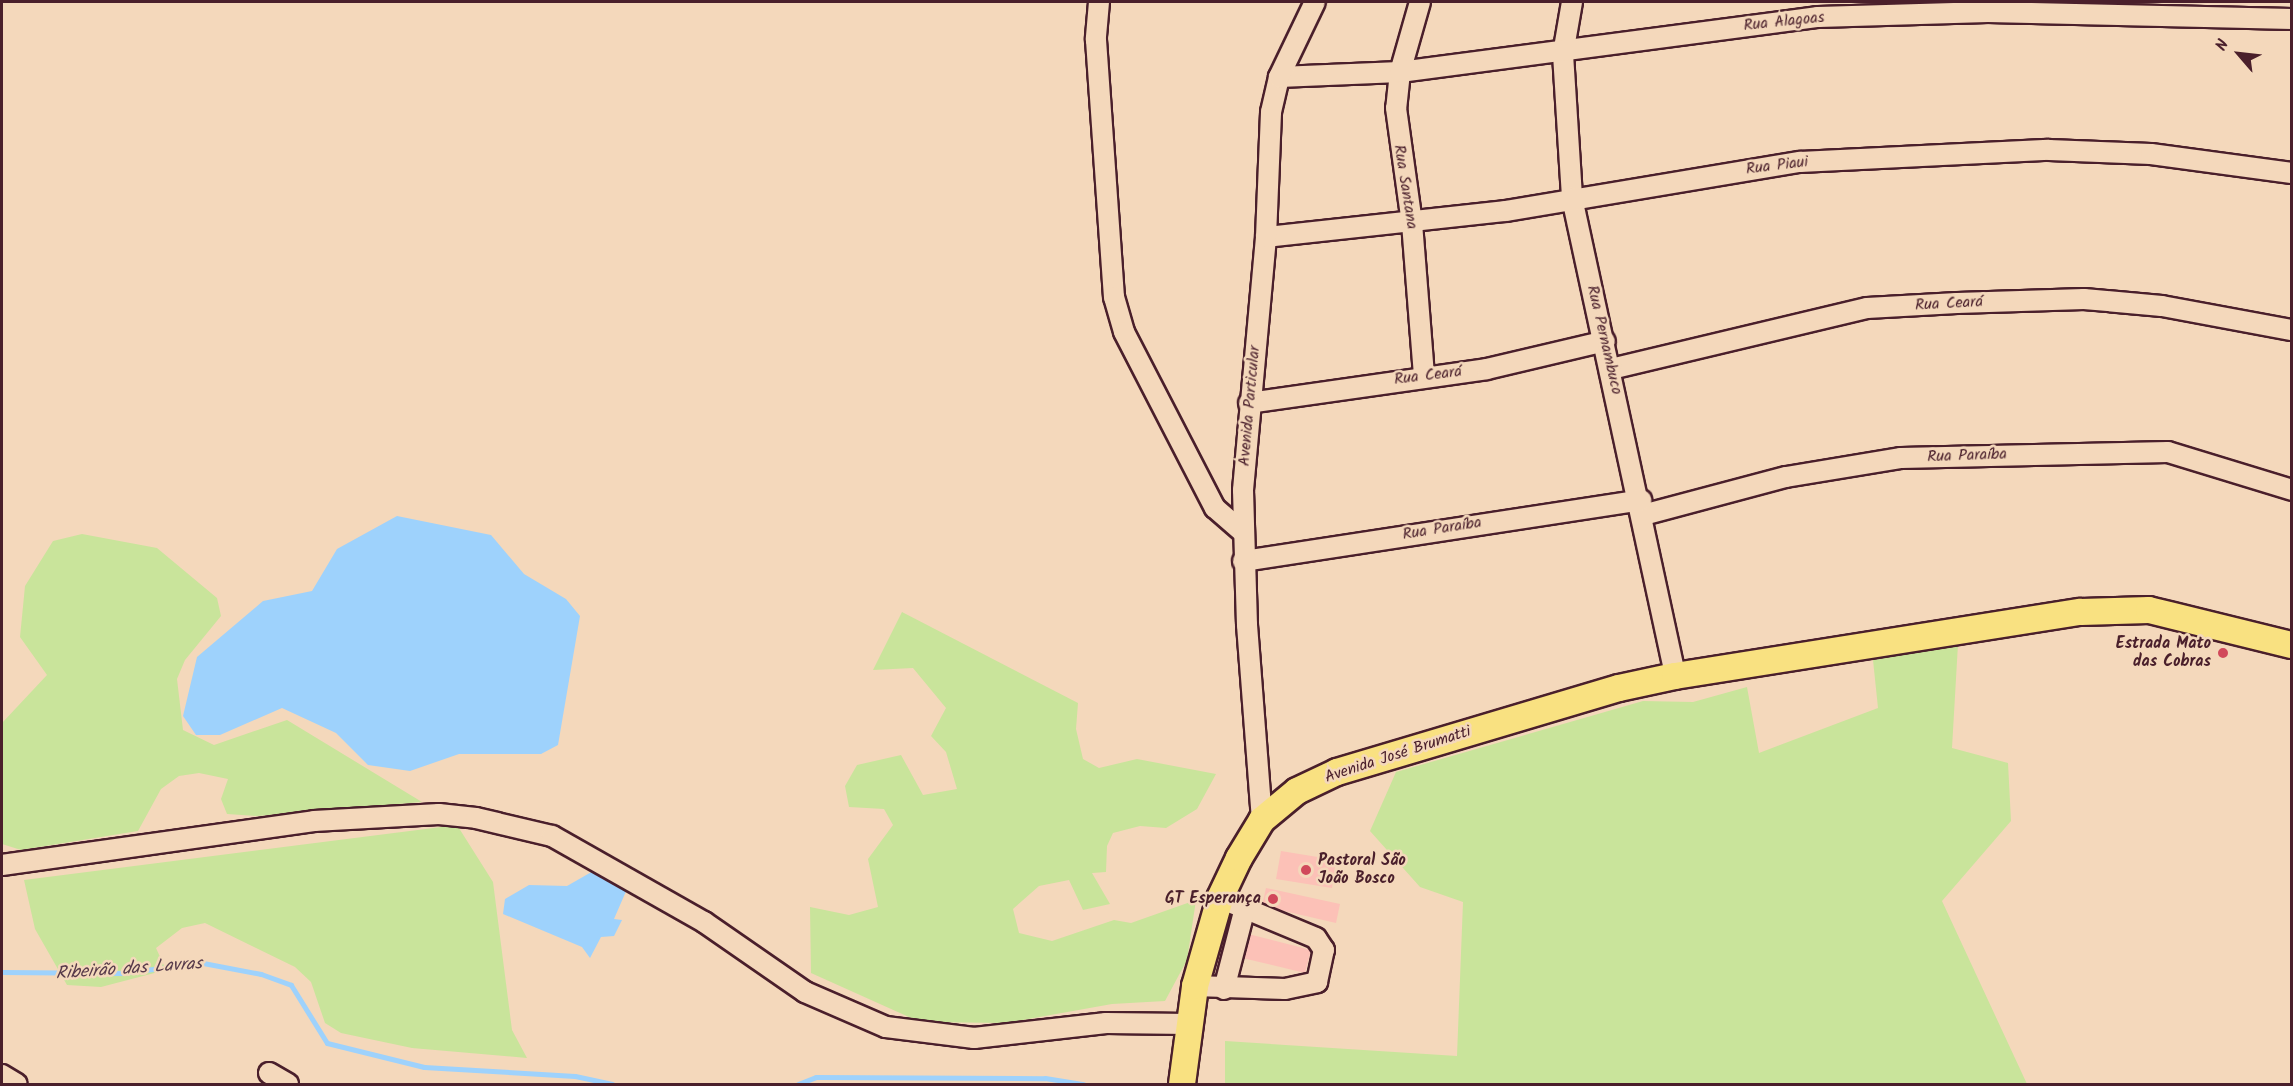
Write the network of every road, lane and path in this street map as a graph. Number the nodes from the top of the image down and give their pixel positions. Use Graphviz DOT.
graph roads {
  1 [pos="1099,2"];
  2 [pos="1315,2"];
  3 [pos="1420,2"];
  4 [pos="1572,2"];
  5 [pos="2292,19"];
  6 [pos="1563,54"];
  7 [pos="1400,72"];
  8 [pos="1279,76"];
  9 [pos="2292,173"];
  10 [pos="1572,198"];
  11 [pos="1412,223"];
  12 [pos="1266,237"];
  13 [pos="2292,330"];
  14 [pos="1605,341"];
  15 [pos="1611,369"];
  16 [pos="1424,375"];
  17 [pos="1249,403"];
  18 [pos="2292,490"];
  19 [pos="1642,508"];
  20 [pos="1243,532"];
  21 [pos="1243,561"];
  22 [pos="2292,645"];
  23 [pos="1675,676"];
  24 [pos="1262,820"];
  25 [pos="2,865"];
  26 [pos="1220,898"];
  27 [pos="1245,908"];
  28 [pos="1195,986"];
  29 [pos="1224,989"];
  30 [pos="1189,1024"];
  31 [pos="269,1073"];
  32 [pos="2,1074"];
  33 [pos="17,1084"];
  34 [pos="288,1084"];
  35 [pos="1182,1084"];
  1 -- 20 [label="street"];
  2 -- 8 [label="street, Avenida Particular"];
  3 -- 7 [label="street, Rua Santana"];
  4 -- 6 [label="street, Rua Pernambuco"];
  5 -- 6 [label="street, Rua Alagoas"];
  6 -- 7 [label="street, Rua Alagoas"];
  6 -- 10 [label="street, Rua Pernambuco"];
  7 -- 8 [label="street, Rua Alagoas"];
  7 -- 11 [label="street, Rua Santana"];
  8 -- 12 [label="street, Avenida Particular"];
  9 -- 10 [label="street, Rua Piaui"];
  10 -- 11 [label="street, Rua Piaui"];
  10 -- 14 [label="street, Rua Pernambuco"];
  11 -- 12 [label="street, Rua Piaui"];
  11 -- 16 [label="street, Rua Santana"];
  12 -- 17 [label="street, Avenida Particular"];
  13 -- 15 [label="street, Rua Ceará"];
  14 -- 15 [label="street, Rua Pernambuco"];
  14 -- 16 [label="street, Rua Ceará"];
  15 -- 19 [label="street, Rua Pernambuco"];
  16 -- 17 [label="street, Rua Ceará"];
  17 -- 20 [label="street, Avenida Particular"];
  18 -- 19 [label="street, Rua Paraíba"];
  19 -- 21 [label="street, Rua Paraíba"];
  19 -- 23 [label="street, Rua Pernambuco"];
  20 -- 21 [label="street, Avenida Particular"];
  21 -- 24 [label="street, Avenida Particular"];
  22 -- 23 [label="main road"];
  23 -- 24 [label="main road, Avenida José Brumatti"];
  24 -- 26 [label="main road, Avenida José Brumatti"];
  25 -- 30 [label="street"];
  26 -- 27 [label="street"];
  26 -- 28 [label="main road, Avenida José Brumatti"];
  27 -- 29 [label="street"];
  27 -- 29 [label="street"];
  28 -- 29 [label="street"];
  28 -- 30 [label="main road, Avenida José Brumatti"];
  30 -- 35 [label="main road, Avenida José Brumatti"];
  31 -- 34 [label="street"];
  32 -- 33 [label="street"];
}
